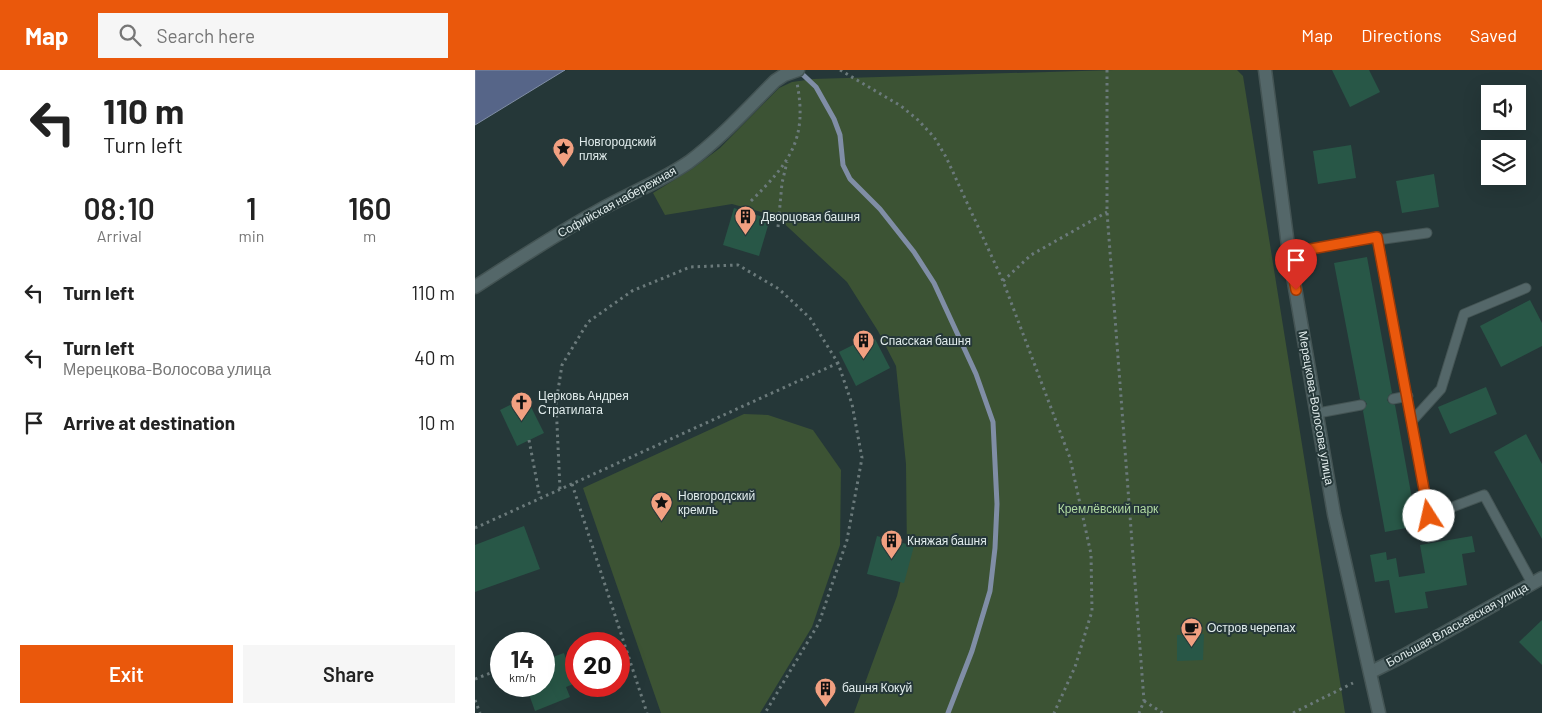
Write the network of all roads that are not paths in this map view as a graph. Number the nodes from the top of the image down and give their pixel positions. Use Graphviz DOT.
graph roads {
  1 [pos="797,70"];
  2 [pos="1265,70"];
  3 [pos="1427,233"];
  4 [pos="1377,240"];
  5 [pos="1289,253"];
  6 [pos="475,287"];
  7 [pos="1526,288"];
  8 [pos="1408,396"];
  9 [pos="1393,399"];
  10 [pos="1361,405"];
  11 [pos="1318,414"];
  12 [pos="1412,421"];
  13 [pos="1537,580"];
  14 [pos="1371,672"];
  15 [pos="1379,713"];
  1 -- 6 [label="main road, Софийская набережная"];
  2 -- 5 [label="main road, Мерецкова-Волосова улица"];
  3 -- 4 [label="lane"];
  4 -- 5 [label="lane"];
  4 -- 8 [label="lane"];
  5 -- 11 [label="main road, Мерецкова-Волосова улица"];
  7 -- 12 [label="lane"];
  8 -- 9 [label="lane"];
  8 -- 12 [label="lane"];
  10 -- 11 [label="lane"];
  11 -- 14 [label="main road, Мерецкова-Волосова улица"];
  12 -- 13 [label="lane"];
  13 -- 14 [label="main road, Большая Власьевская улица"];
  14 -- 15 [label="main road, Мерецкова-Волосова улица"];
}
